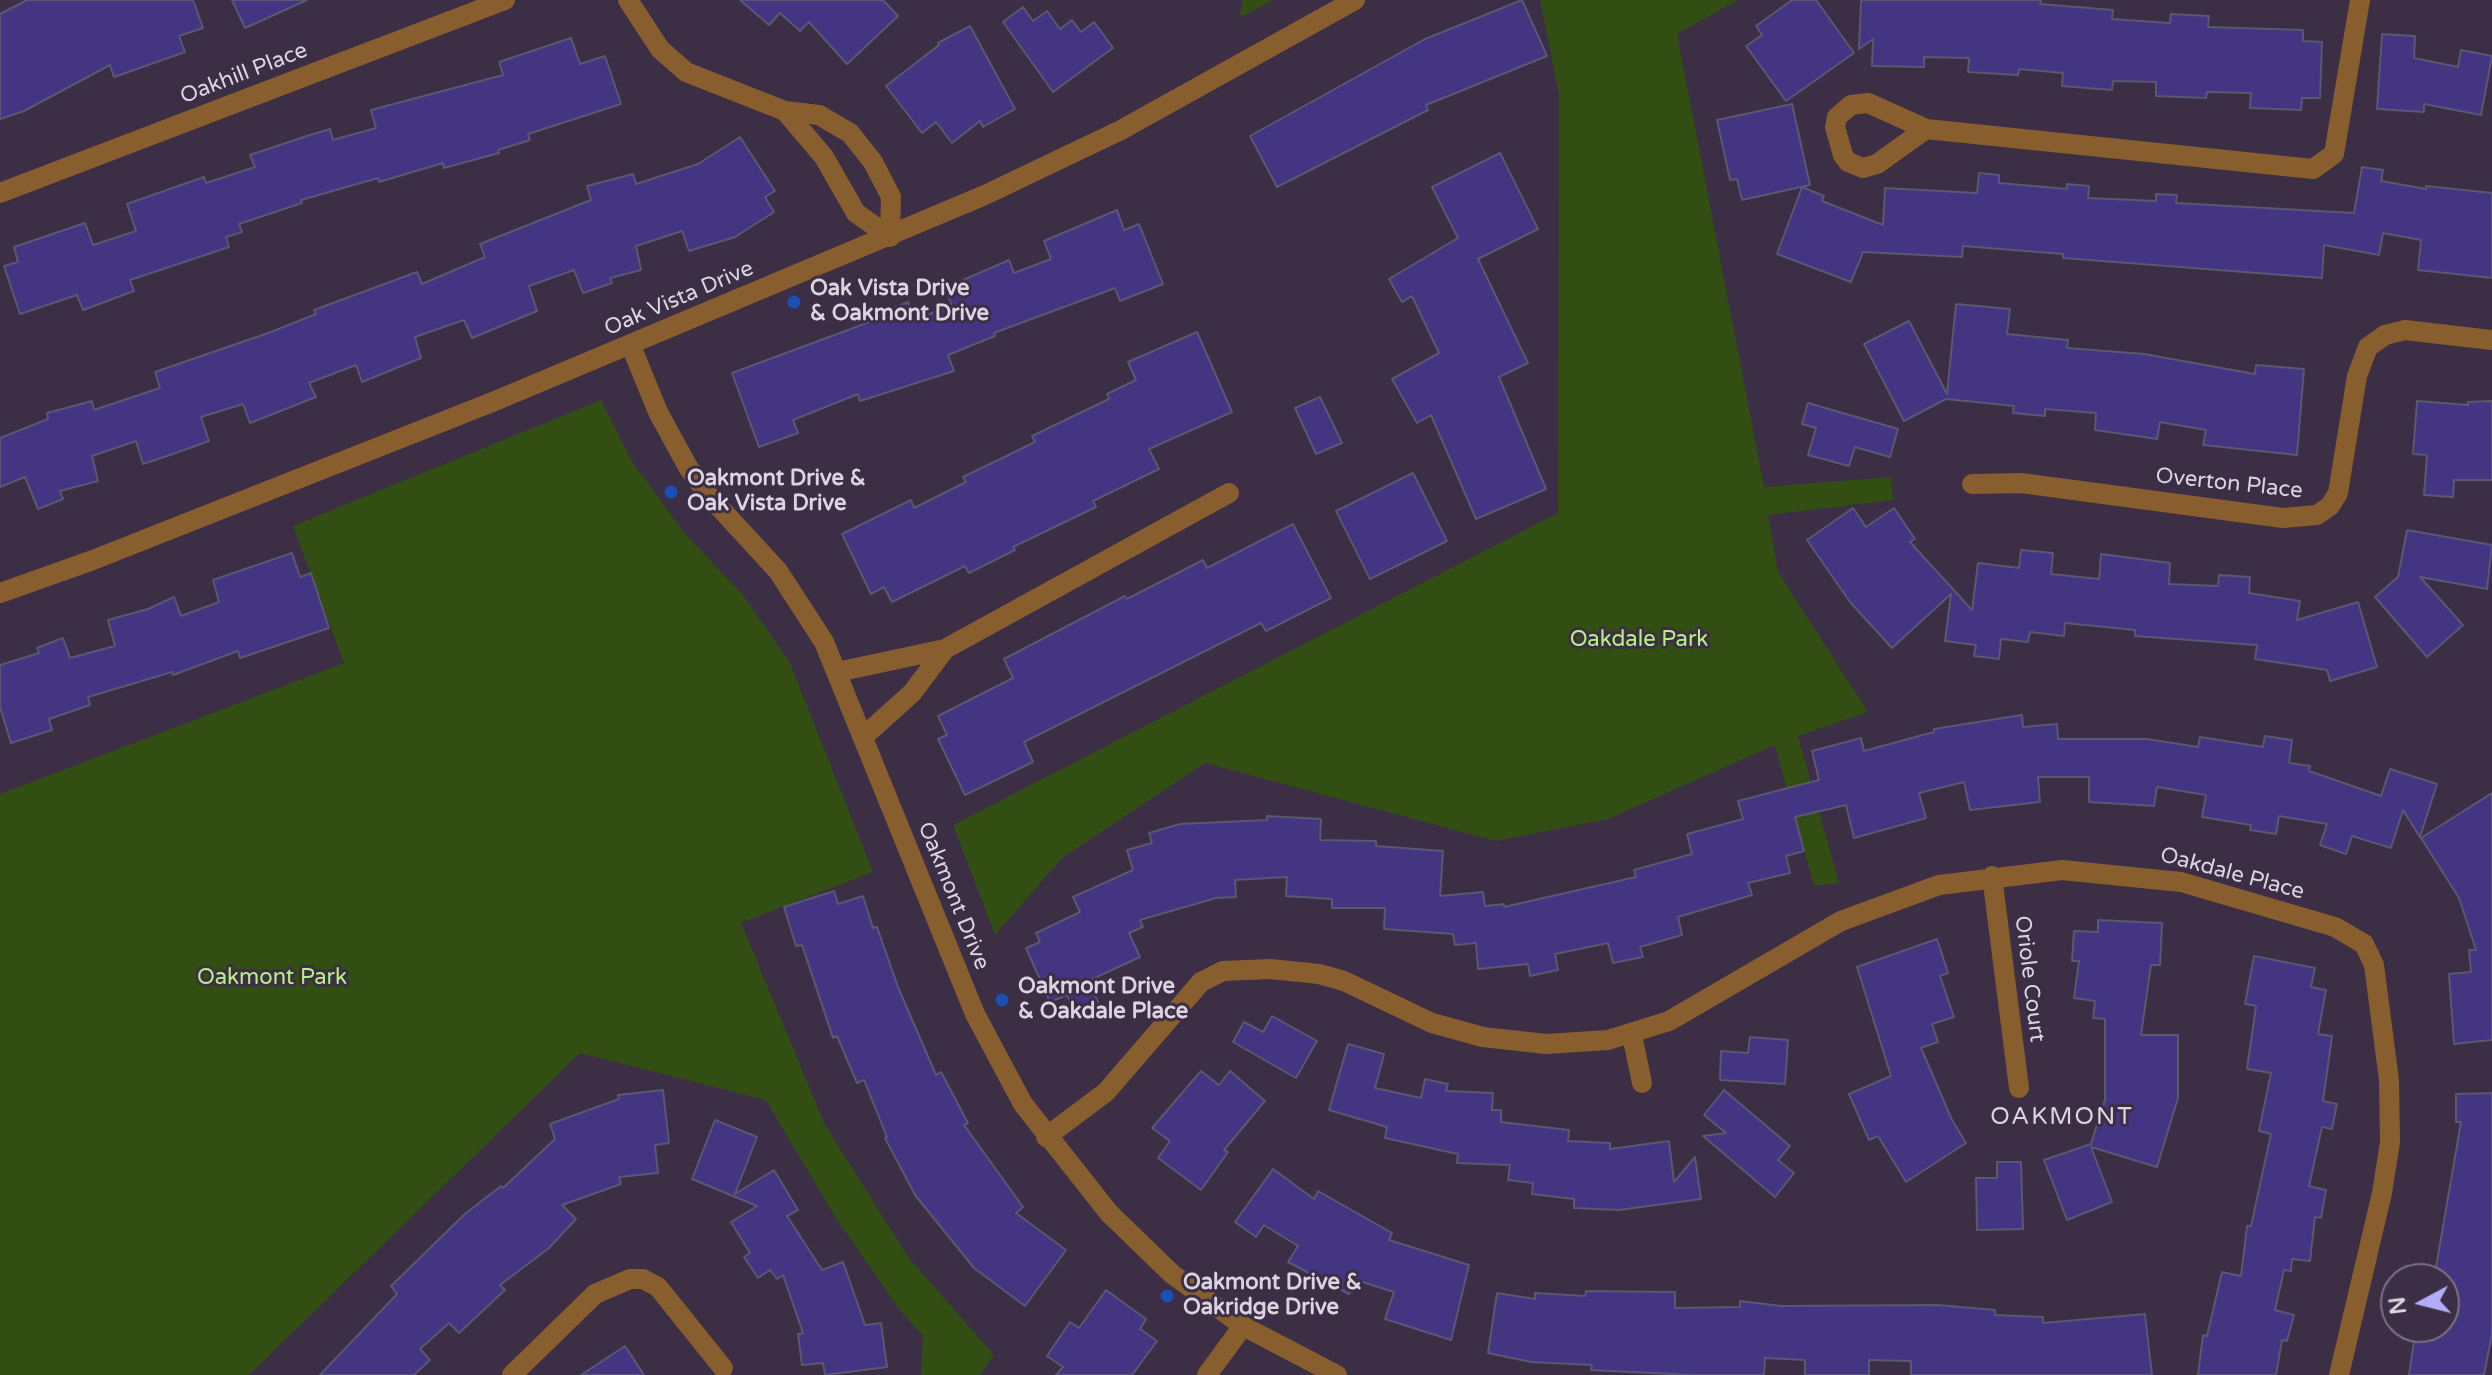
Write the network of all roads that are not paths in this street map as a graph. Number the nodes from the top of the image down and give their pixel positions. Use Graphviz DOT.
graph roads {
  1 [pos="505,0"];
  2 [pos="628,0"];
  3 [pos="1355,0"];
  4 [pos="2360,0"];
  5 [pos="785,111"];
  6 [pos="1926,129"];
  7 [pos="0,193"];
  8 [pos="890,237"];
  9 [pos="2492,340"];
  10 [pos="631,346"];
  11 [pos="1972,484"];
  12 [pos="1229,493"];
  13 [pos="0,593"];
  14 [pos="945,649"];
  15 [pos="837,672"];
  16 [pos="863,737"];
  17 [pos="1992,876"];
  18 [pos="1632,1035"];
  19 [pos="1642,1083"];
  20 [pos="2019,1088"];
  21 [pos="1046,1137"];
  22 [pos="1243,1326"];
  23 [pos="723,1368"];
  24 [pos="512,1375"];
  25 [pos="1207,1375"];
  26 [pos="1337,1375"];
  27 [pos="2339,1375"];
  1 -- 7 [label="street, Oakhill Place"];
  2 -- 5 [label="street"];
  3 -- 8 [label="street, Oak Vista Drive"];
  4 -- 6 [label="street"];
  5 -- 8 [label="street"];
  5 -- 8 [label="street"];
  8 -- 10 [label="street, Oak Vista Drive"];
  9 -- 11 [label="street, Overton Place"];
  10 -- 13 [label="street, Oak Vista Drive"];
  10 -- 15 [label="street, Oakmont Drive"];
  12 -- 14 [label="street"];
  14 -- 15 [label="street"];
  14 -- 16 [label="street"];
  15 -- 16 [label="street, Oakmont Drive"];
  16 -- 21 [label="street, Oakmont Drive"];
  17 -- 18 [label="street, Oakdale Place"];
  17 -- 20 [label="street, Oriole Court"];
  17 -- 27 [label="street, Oakdale Place"];
  18 -- 19 [label="street"];
  18 -- 21 [label="street, Oakdale Place"];
  21 -- 22 [label="street, Oakmont Drive"];
  22 -- 25 [label="street"];
  22 -- 26 [label="street, Oakmont Drive"];
  23 -- 24 [label="street"];
}
